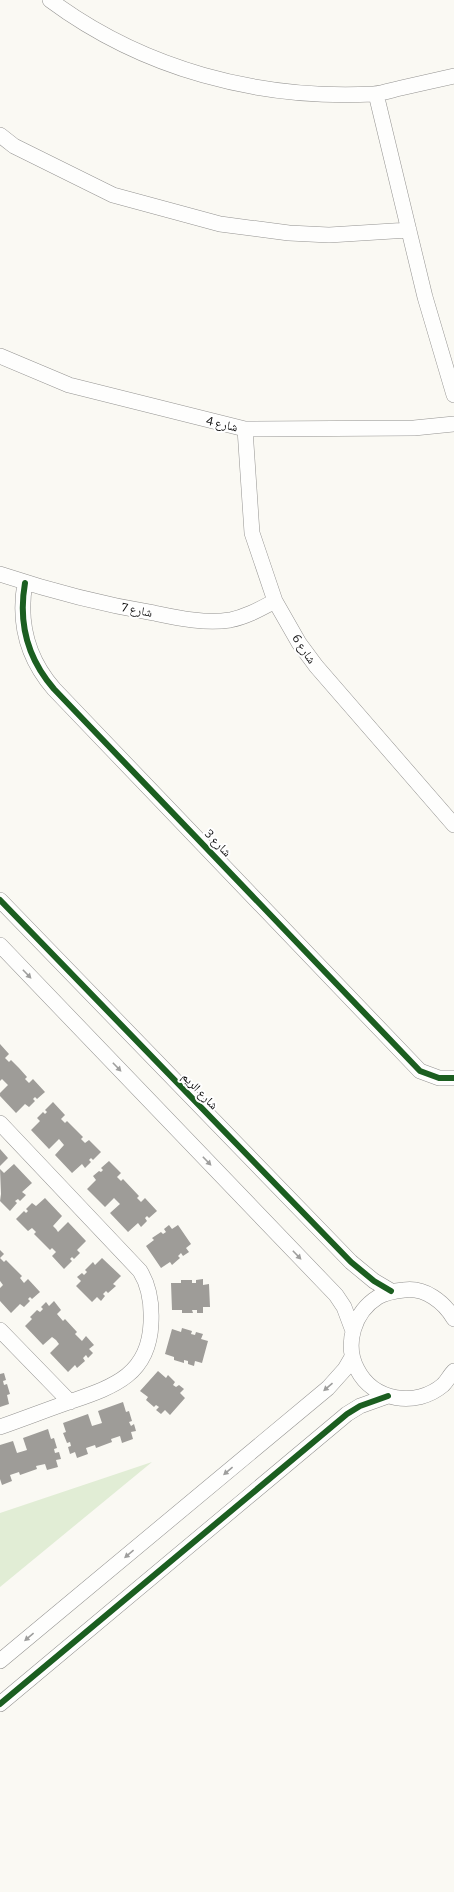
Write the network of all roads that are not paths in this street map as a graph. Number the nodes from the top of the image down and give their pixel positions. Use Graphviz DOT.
graph roads {
  1 [pos="50,0"];
  2 [pos="454,76"];
  3 [pos="376,94"];
  4 [pos="0,135"];
  5 [pos="409,230"];
  6 [pos="0,356"];
  7 [pos="454,395"];
  8 [pos="454,424"];
  9 [pos="245,429"];
  10 [pos="0,574"];
  11 [pos="25,583"];
  12 [pos="275,601"];
  13 [pos="454,825"];
  14 [pos="0,900"];
  15 [pos="0,945"];
  16 [pos="420,1071"];
  17 [pos="454,1078"];
  18 [pos="454,1084"];
  19 [pos="0,1123"];
  20 [pos="391,1291"];
  21 [pos="454,1319"];
  22 [pos="0,1330"];
  23 [pos="352,1331"];
  24 [pos="352,1357"];
  25 [pos="454,1371"];
  26 [pos="388,1396"];
  27 [pos="70,1402"];
  28 [pos="0,1427"];
  29 [pos="0,1661"];
  30 [pos="0,1704"];
  1 -- 3 [label="street"];
  2 -- 3 [label="street"];
  3 -- 5 [label="street"];
  4 -- 5 [label="street"];
  5 -- 7 [label="street"];
  6 -- 9 [label="street, شارع 4"];
  8 -- 9 [label="street, شارع 4"];
  9 -- 12 [label="street, شارع 6"];
  10 -- 11 [label="street, شارع 7"];
  11 -- 12 [label="street, شارع 7"];
  11 -- 16 [label="street, شارع 3"];
  12 -- 13 [label="street, شارع 6"];
  14 -- 20 [label="street, شارع الريم"];
  15 -- 23 [label="street, one-way"];
  16 -- 17 [label="street, شارع 3"];
  16 -- 18 [label="street, شارع 3"];
  19 -- 27 [label="street"];
  20 -- 21 [label="street"];
  20 -- 23 [label="street"];
  22 -- 27 [label="street"];
  23 -- 24 [label="street"];
  24 -- 26 [label="street"];
  24 -- 29 [label="street, one-way"];
  25 -- 26 [label="street"];
  26 -- 30 [label="street"];
  27 -- 28 [label="street"];
}
